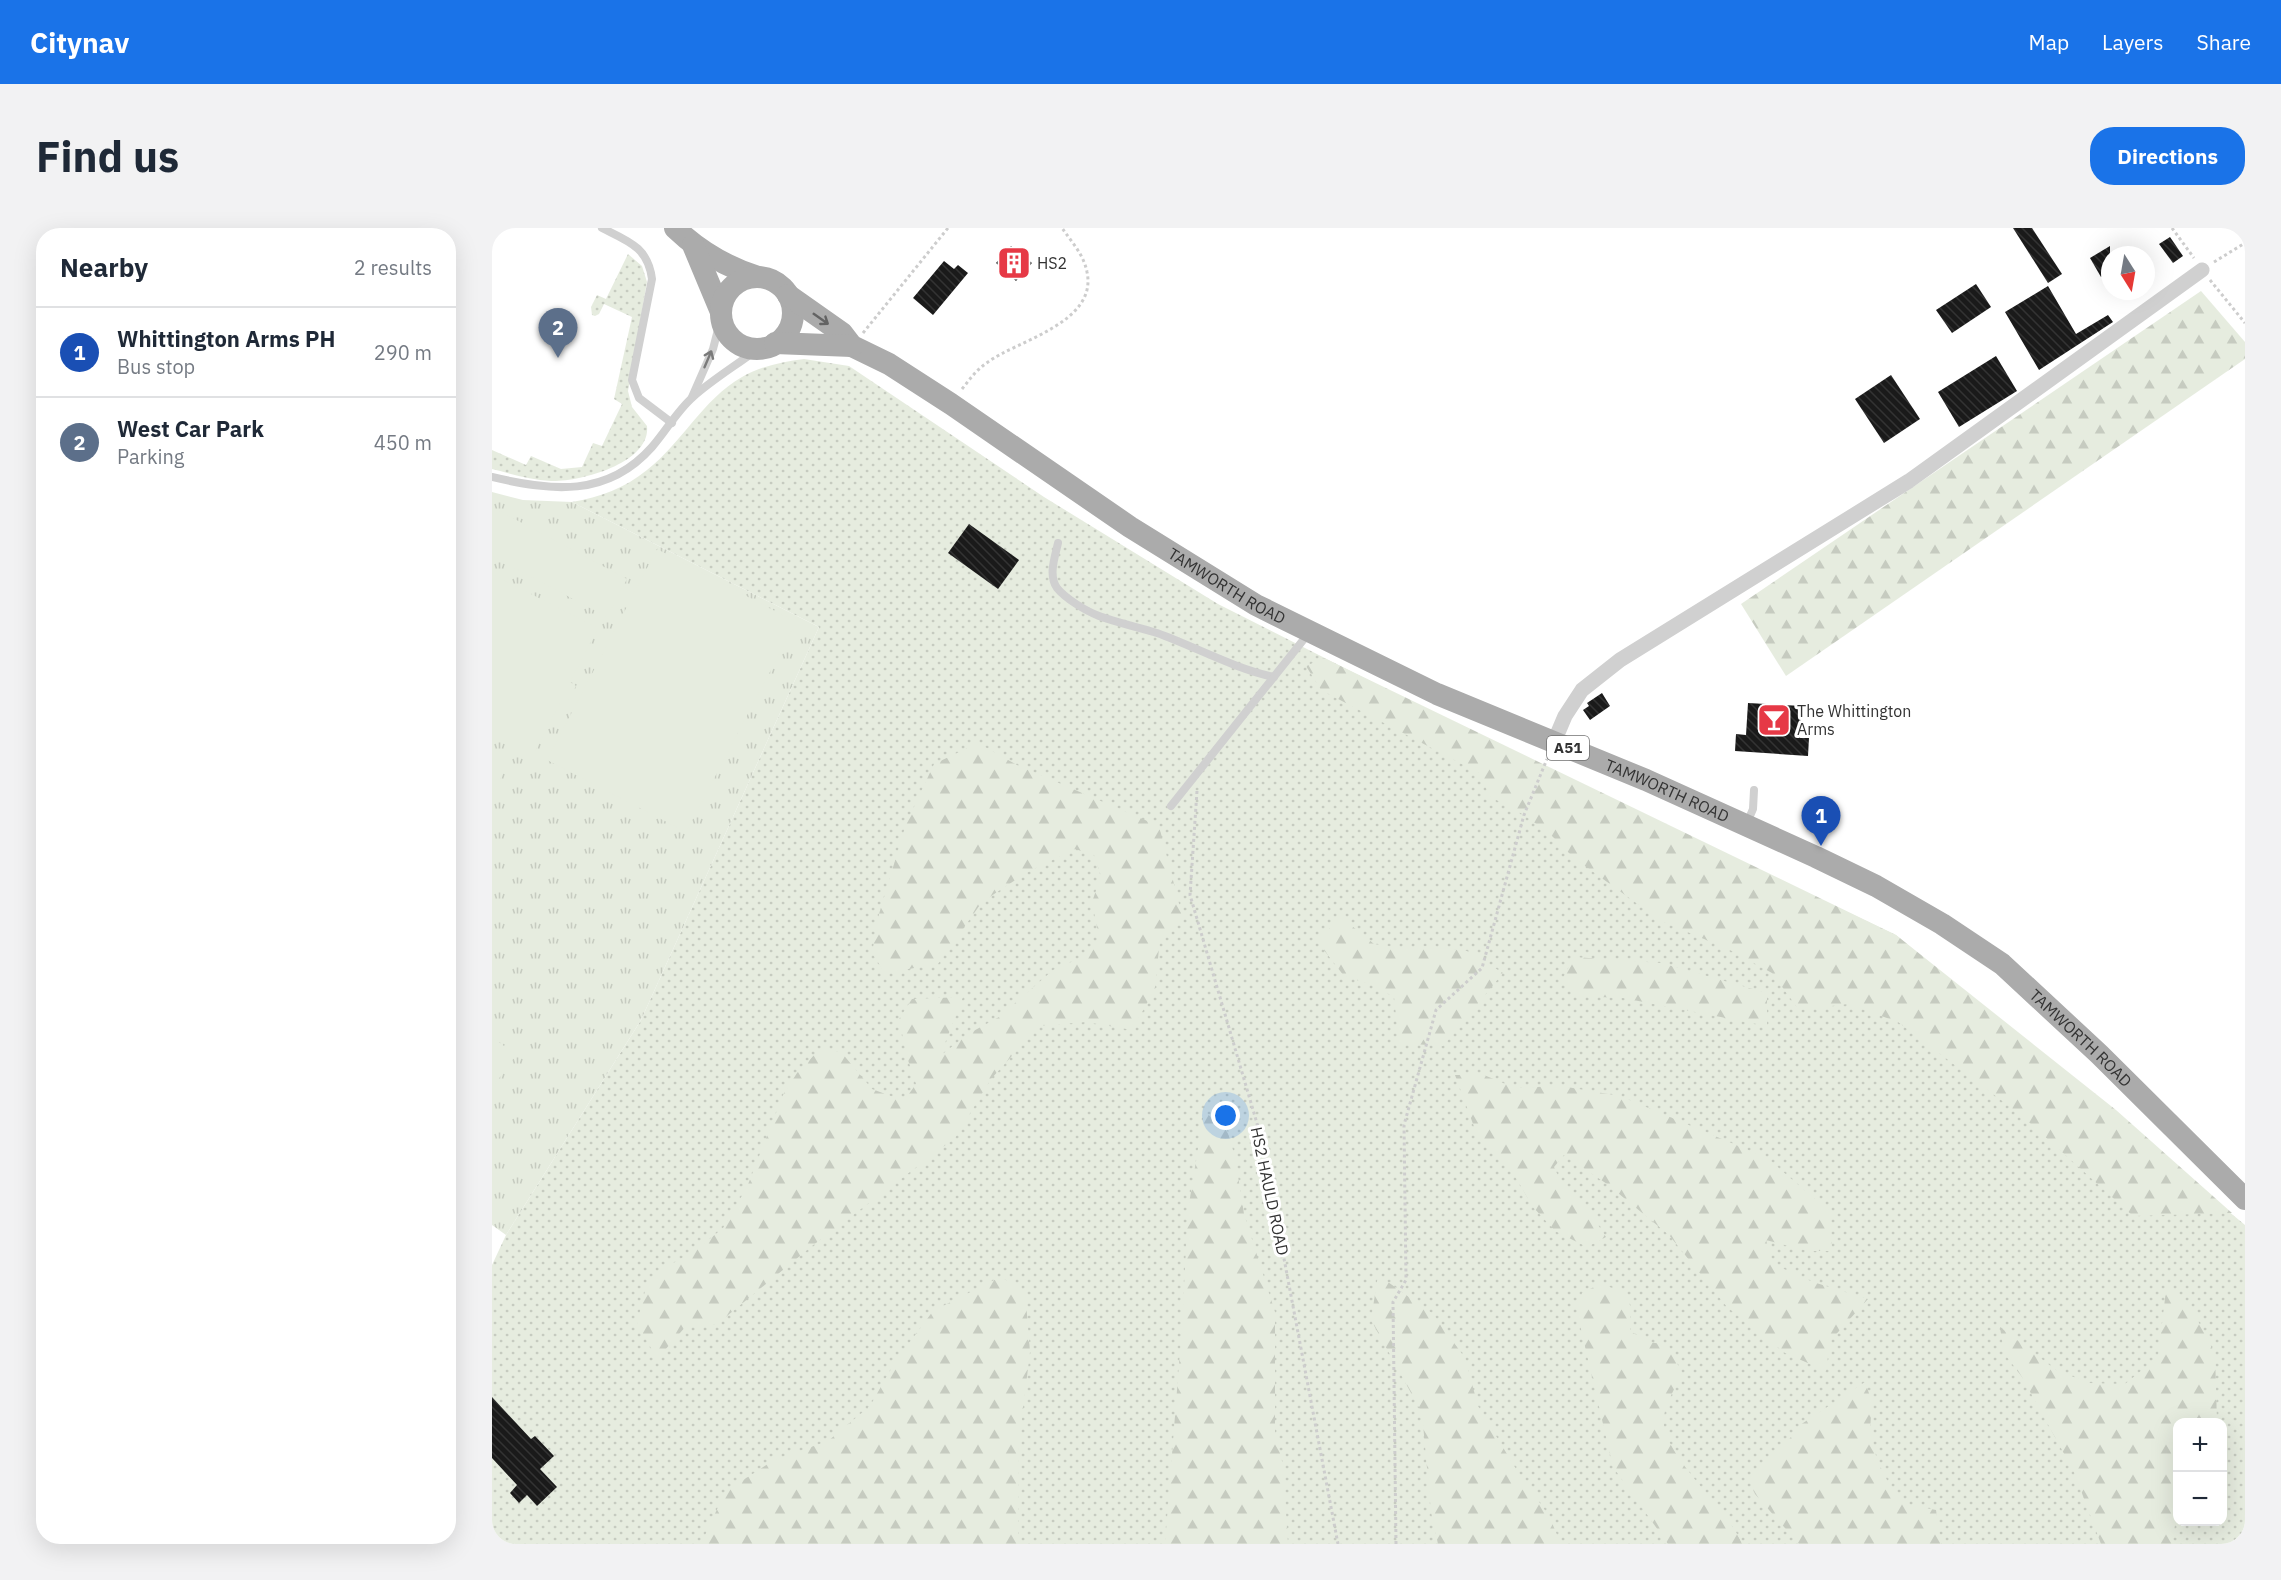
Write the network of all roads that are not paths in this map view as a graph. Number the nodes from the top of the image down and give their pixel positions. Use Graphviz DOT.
graph roads {
  1 [pos="602,228"];
  2 [pos="675,228"];
  3 [pos="693,245"];
  4 [pos="2202,270"];
  5 [pos="758,277"];
  6 [pos="788,295"];
  7 [pos="721,315"];
  8 [pos="767,346"];
  9 [pos="852,346"];
  10 [pos="692,398"];
  11 [pos="672,423"];
  12 [pos="492,477"];
  13 [pos="1058,543"];
  14 [pos="1309,633"];
  15 [pos="1274,677"];
  16 [pos="1554,742"];
  17 [pos="1754,790"];
  18 [pos="1171,806"];
  19 [pos="1746,826"];
  20 [pos="2245,1199"];
  1 -- 11 [label="lane"];
  2 -- 3 [label="main road"];
  3 -- 5 [label="main road"];
  3 -- 7 [label="main road"];
  4 -- 16 [label="street"];
  5 -- 6 [label="main road"];
  5 -- 7 [label="main road"];
  6 -- 8 [label="main road"];
  6 -- 9 [label="main road, TAMWORTH ROAD / A51, one-way"];
  7 -- 8 [label="main road"];
  10 -- 7 [label="lane, one-way"];
  8 -- 9 [label="main road, TAMWORTH ROAD / A51"];
  8 -- 10 [label="lane"];
  9 -- 14 [label="main road, TAMWORTH ROAD / A51"];
  10 -- 11 [label="lane"];
  11 -- 12 [label="lane"];
  13 -- 15 [label="lane"];
  14 -- 15 [label="lane"];
  14 -- 16 [label="main road, TAMWORTH ROAD / A51"];
  15 -- 18 [label="lane"];
  16 -- 19 [label="main road, TAMWORTH ROAD / A51"];
  17 -- 19 [label="lane"];
  19 -- 20 [label="main road, TAMWORTH ROAD / A51"];
}
